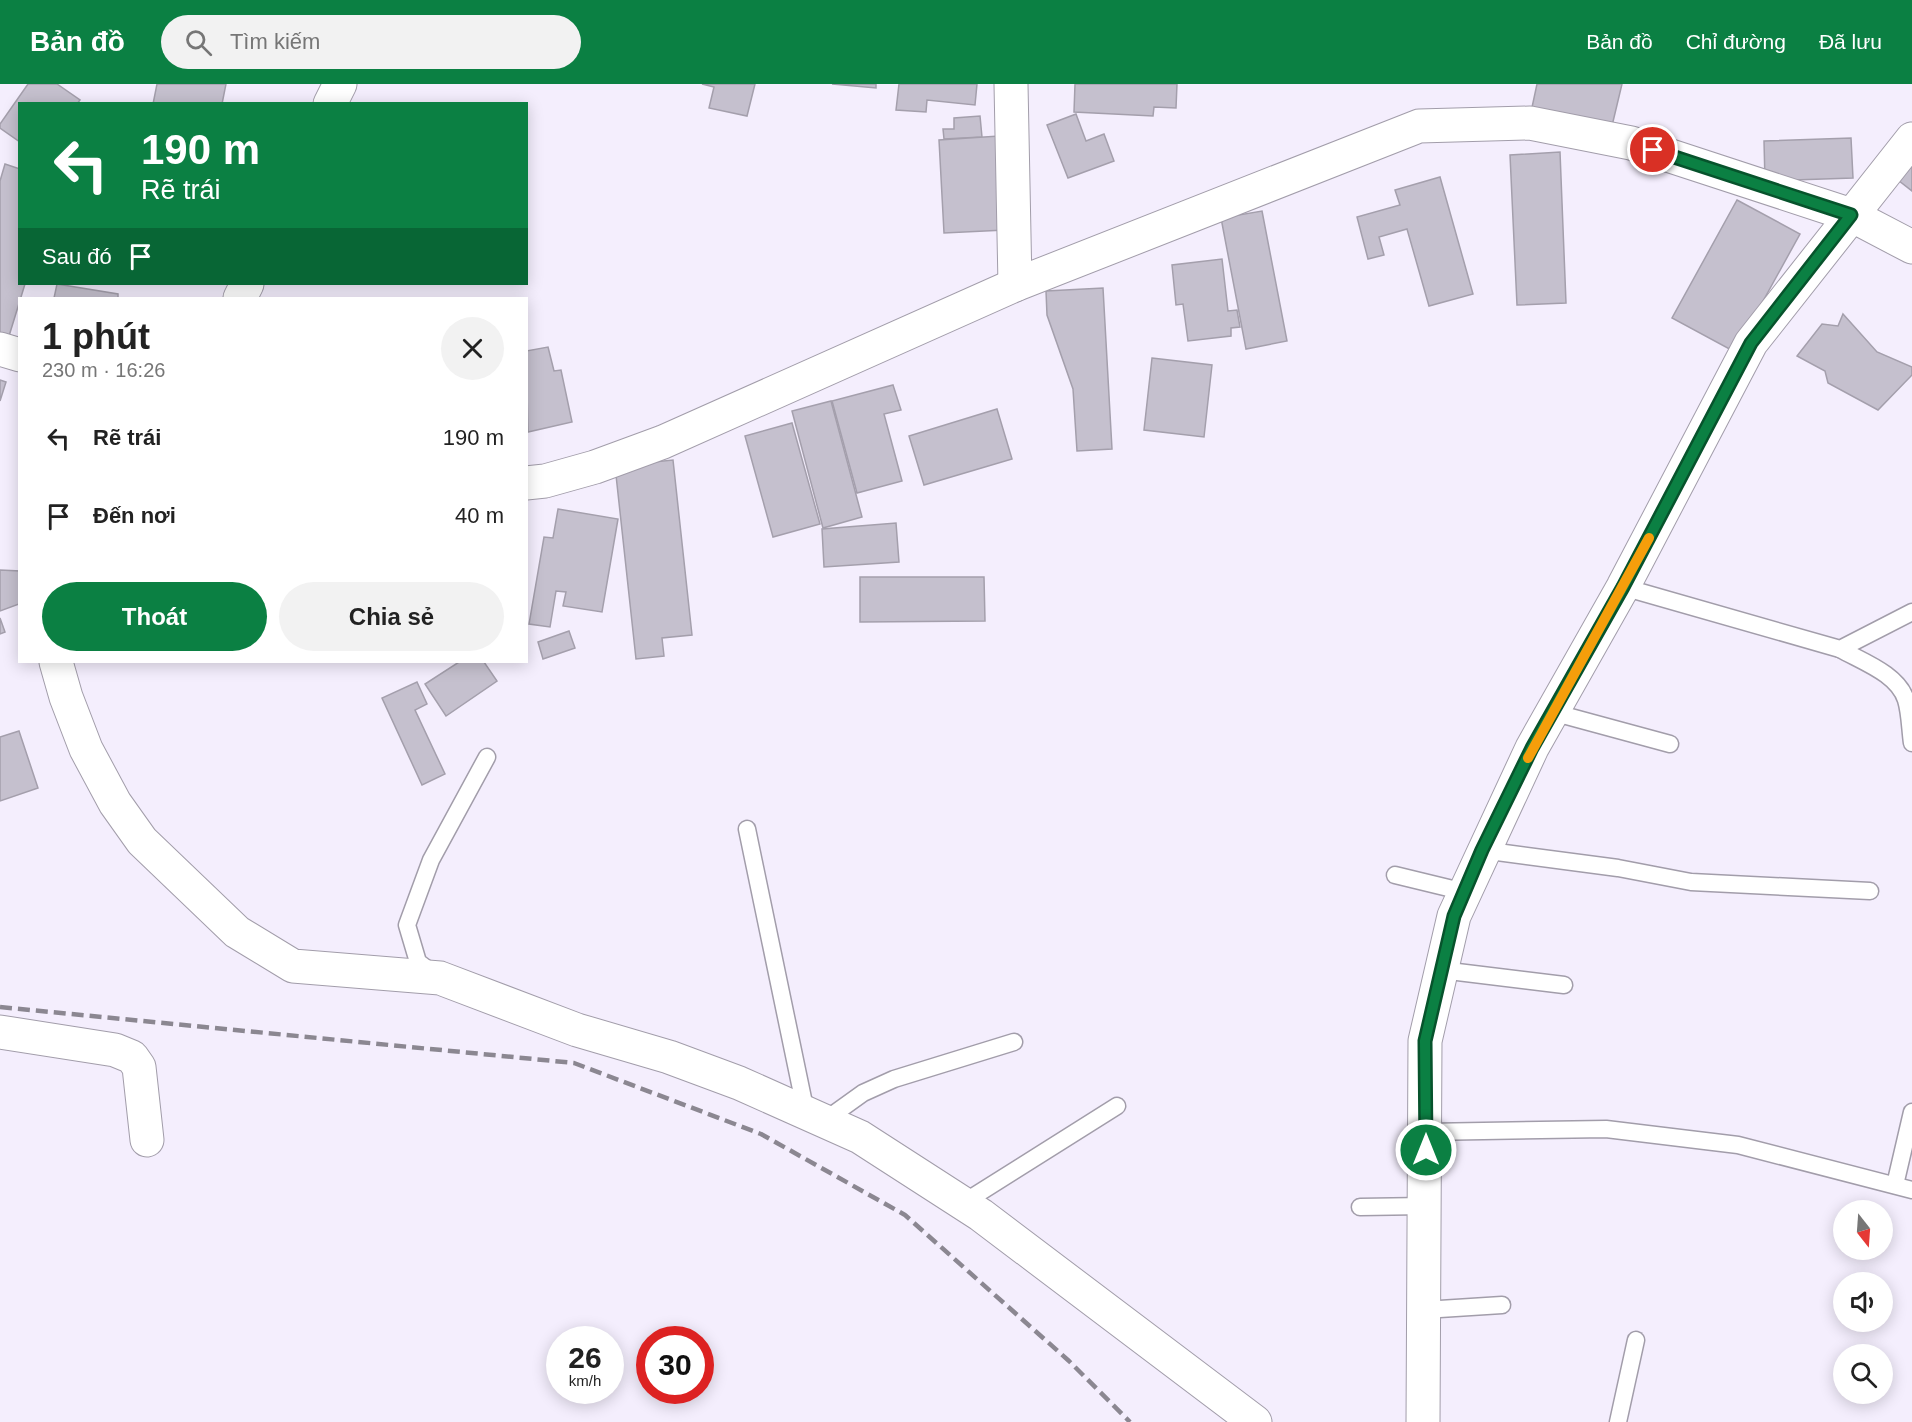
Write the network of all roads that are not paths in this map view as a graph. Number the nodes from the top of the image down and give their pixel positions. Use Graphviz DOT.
graph roads {
  1 [pos="340,84"];
  2 [pos="1011,84"];
  3 [pos="331,102"];
  4 [pos="1912,139"];
  5 [pos="1851,215"];
  6 [pos="1912,247"];
  7 [pos="1015,285"];
  8 [pos="0,349"];
  9 [pos="18,354"];
  10 [pos="528,483"];
  11 [pos="1623,587"];
  12 [pos="1912,612"];
  13 [pos="1840,649"];
  14 [pos="56,663"];
  15 [pos="1552,712"];
  16 [pos="1912,743"];
  17 [pos="1670,744"];
  18 [pos="487,757"];
  19 [pos="747,829"];
  20 [pos="1482,850"];
  21 [pos="1395,875"];
  22 [pos="1870,891"];
  23 [pos="1465,892"];
  24 [pos="1441,970"];
  25 [pos="440,978"];
  26 [pos="1564,985"];
  27 [pos="0,1032"];
  28 [pos="1014,1042"];
  29 [pos="1117,1106"];
  30 [pos="1912,1112"];
  31 [pos="815,1117"];
  32 [pos="1426,1132"];
  33 [pos="147,1140"];
  34 [pos="1895,1185"];
  35 [pos="1912,1190"];
  36 [pos="963,1203"];
  37 [pos="1425,1206"];
  38 [pos="1360,1207"];
  39 [pos="1502,1305"];
  40 [pos="1424,1310"];
  41 [pos="1636,1340"];
  42 [pos="1255,1422"];
  43 [pos="1423,1422"];
  44 [pos="1618,1422"];
  1 -- 3 [label="street"];
  2 -- 7 [label="street"];
  4 -- 5 [label="street"];
  5 -- 6 [label="street"];
  5 -- 7 [label="street"];
  5 -- 11 [label="street"];
  7 -- 10 [label="street"];
  8 -- 9 [label="street"];
  11 -- 13 [label="lane"];
  11 -- 15 [label="street"];
  12 -- 13 [label="lane"];
  13 -- 16 [label="lane"];
  14 -- 25 [label="street"];
  15 -- 17 [label="lane"];
  15 -- 20 [label="street"];
  18 -- 25 [label="lane"];
  19 -- 31 [label="lane"];
  20 -- 22 [label="lane"];
  20 -- 23 [label="street"];
  21 -- 23 [label="lane"];
  23 -- 24 [label="street"];
  24 -- 26 [label="lane"];
  24 -- 32 [label="street"];
  25 -- 31 [label="street"];
  27 -- 33 [label="street"];
  28 -- 31 [label="lane"];
  29 -- 36 [label="lane"];
  30 -- 34 [label="lane"];
  31 -- 36 [label="street"];
  32 -- 34 [label="lane"];
  32 -- 37 [label="street"];
  34 -- 35 [label="lane"];
  36 -- 42 [label="street"];
  37 -- 38 [label="lane"];
  37 -- 40 [label="street"];
  39 -- 40 [label="lane"];
  40 -- 43 [label="street"];
  41 -- 44 [label="lane"];
}
